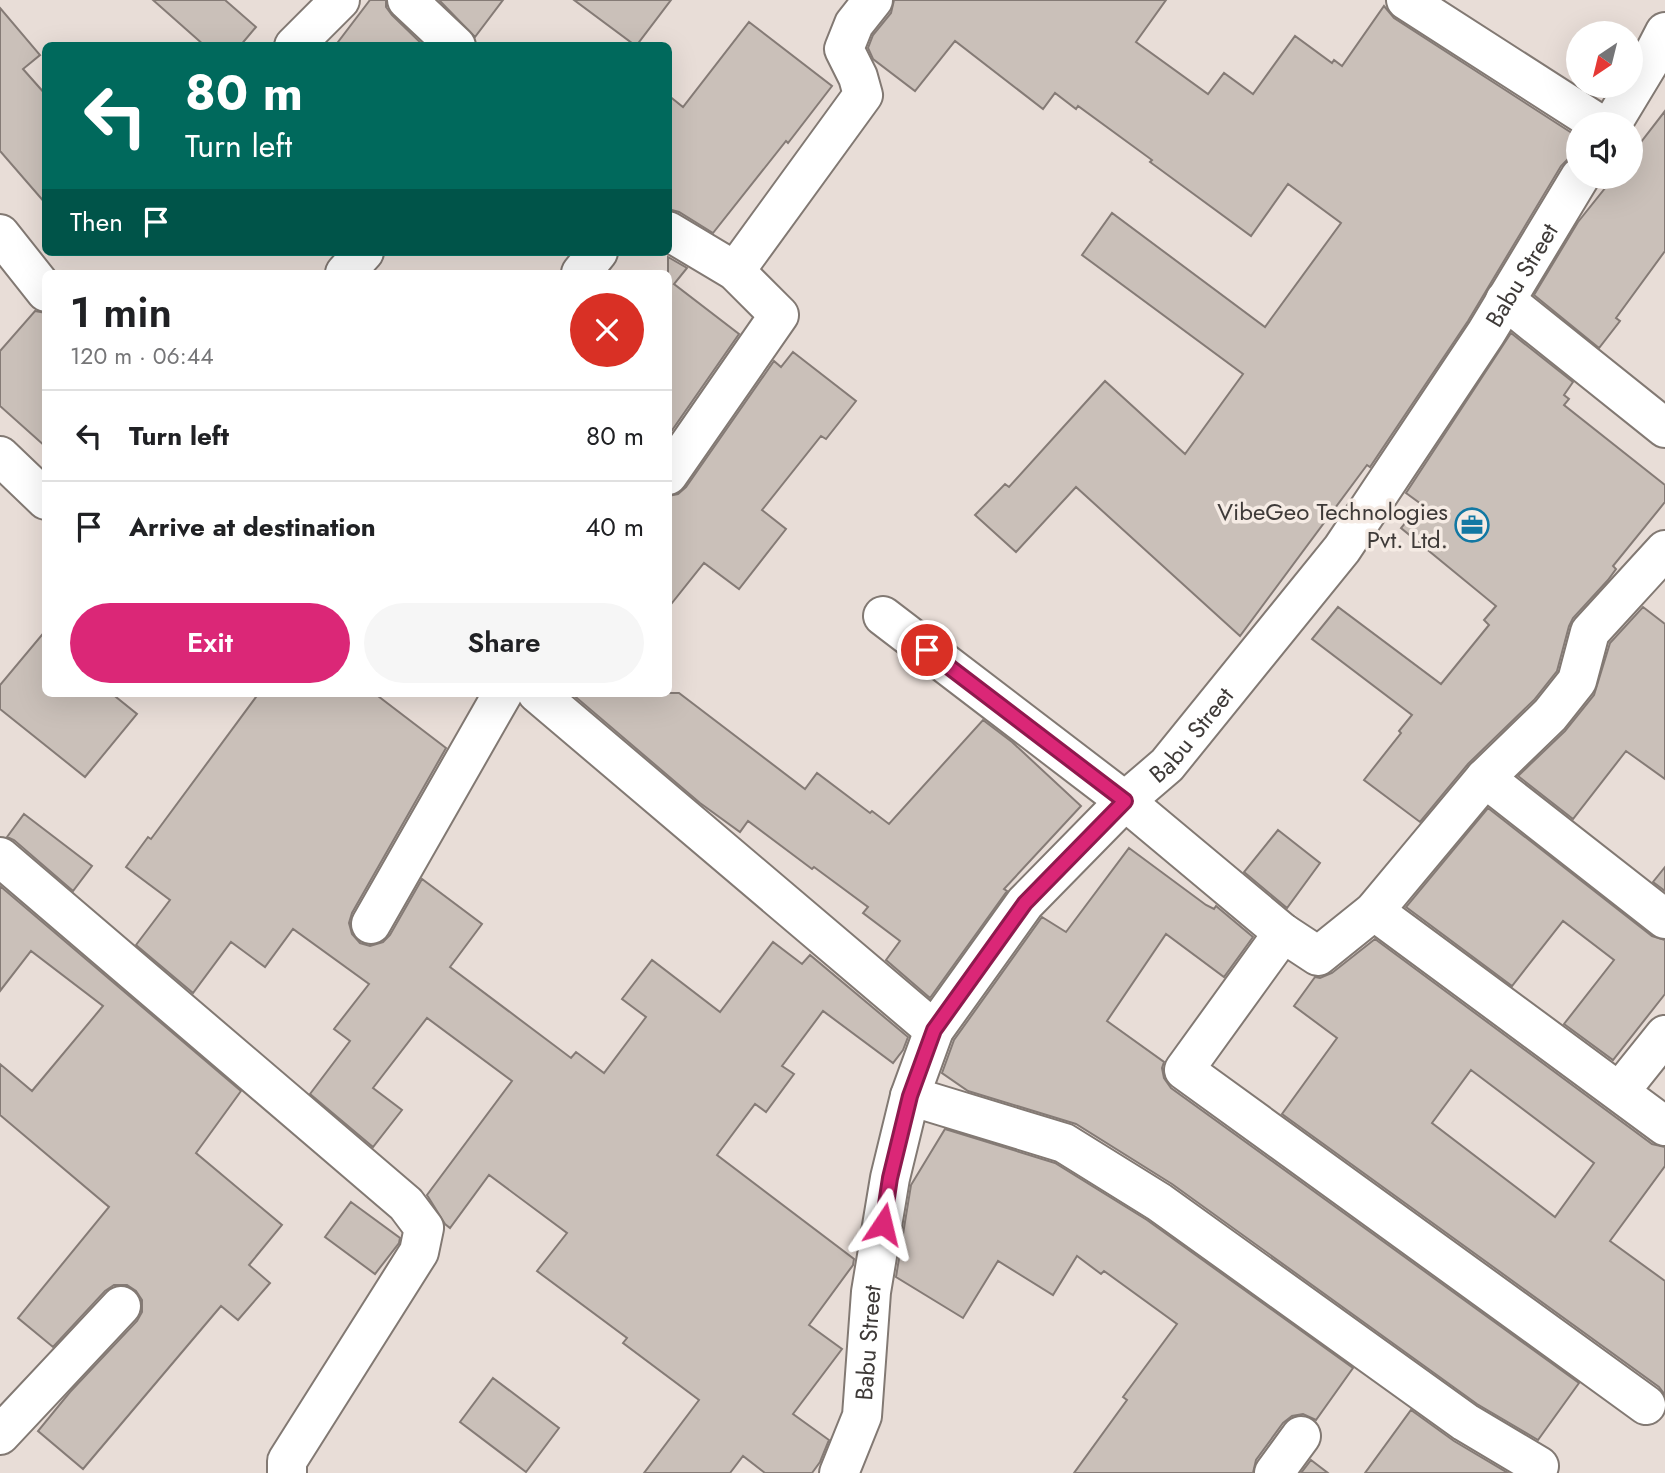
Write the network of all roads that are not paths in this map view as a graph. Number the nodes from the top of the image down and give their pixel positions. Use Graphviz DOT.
graph roads {
  1 [pos="340,0"];
  2 [pos="407,0"];
  3 [pos="873,0"];
  4 [pos="1406,0"];
  5 [pos="1665,32"];
  6 [pos="298,42"];
  7 [pos="452,42"];
  8 [pos="1580,112"];
  9 [pos="1619,112"];
  10 [pos="1573,189"];
  11 [pos="672,233"];
  12 [pos="0,234"];
  13 [pos="360,256"];
  14 [pos="595,256"];
  15 [pos="348,270"];
  16 [pos="583,270"];
  17 [pos="735,271"];
  18 [pos="42,287"];
  19 [pos="1505,300"];
  20 [pos="1665,428"];
  21 [pos="0,456"];
  22 [pos="672,469"];
  23 [pos="42,496"];
  24 [pos="1665,551"];
  25 [pos="883,616"];
  26 [pos="501,697"];
  27 [pos="542,697"];
  28 [pos="1485,778"];
  29 [pos="1125,801"];
  30 [pos="0,857"];
  31 [pos="1374,911"];
  32 [pos="1665,919"];
  33 [pos="371,923"];
  34 [pos="1283,933"];
  35 [pos="934,1030"];
  36 [pos="1665,1035"];
  37 [pos="1620,1091"];
  38 [pos="910,1096"];
  39 [pos="1665,1126"];
  40 [pos="121,1306"];
  41 [pos="1646,1405"];
  42 [pos="0,1435"];
  43 [pos="1301,1436"];
  44 [pos="1539,1466"];
  45 [pos="287,1473"];
  46 [pos="839,1473"];
  47 [pos="1274,1473"];
  1 -- 6 [label="street"];
  2 -- 7 [label="street"];
  3 -- 17 [label="street"];
  4 -- 8 [label="street"];
  5 -- 9 [label="street"];
  10 -- 19 [label="street, Babu Street"];
  11 -- 17 [label="street"];
  12 -- 18 [label="street"];
  13 -- 15 [label="street"];
  14 -- 16 [label="street"];
  17 -- 22 [label="street"];
  19 -- 20 [label="street"];
  19 -- 29 [label="street, Babu Street"];
  21 -- 23 [label="street"];
  24 -- 28 [label="street"];
  25 -- 29 [label="street"];
  26 -- 33 [label="street"];
  27 -- 35 [label="street"];
  28 -- 31 [label="street"];
  28 -- 32 [label="street"];
  29 -- 34 [label="street"];
  29 -- 35 [label="street, Babu Street"];
  30 -- 45 [label="street"];
  31 -- 34 [label="street"];
  31 -- 37 [label="street"];
  34 -- 41 [label="street"];
  35 -- 38 [label="street, Babu Street"];
  36 -- 37 [label="street"];
  37 -- 39 [label="street"];
  38 -- 44 [label="street"];
  38 -- 46 [label="street, Babu Street"];
  40 -- 42 [label="street"];
  43 -- 47 [label="street"];
}
